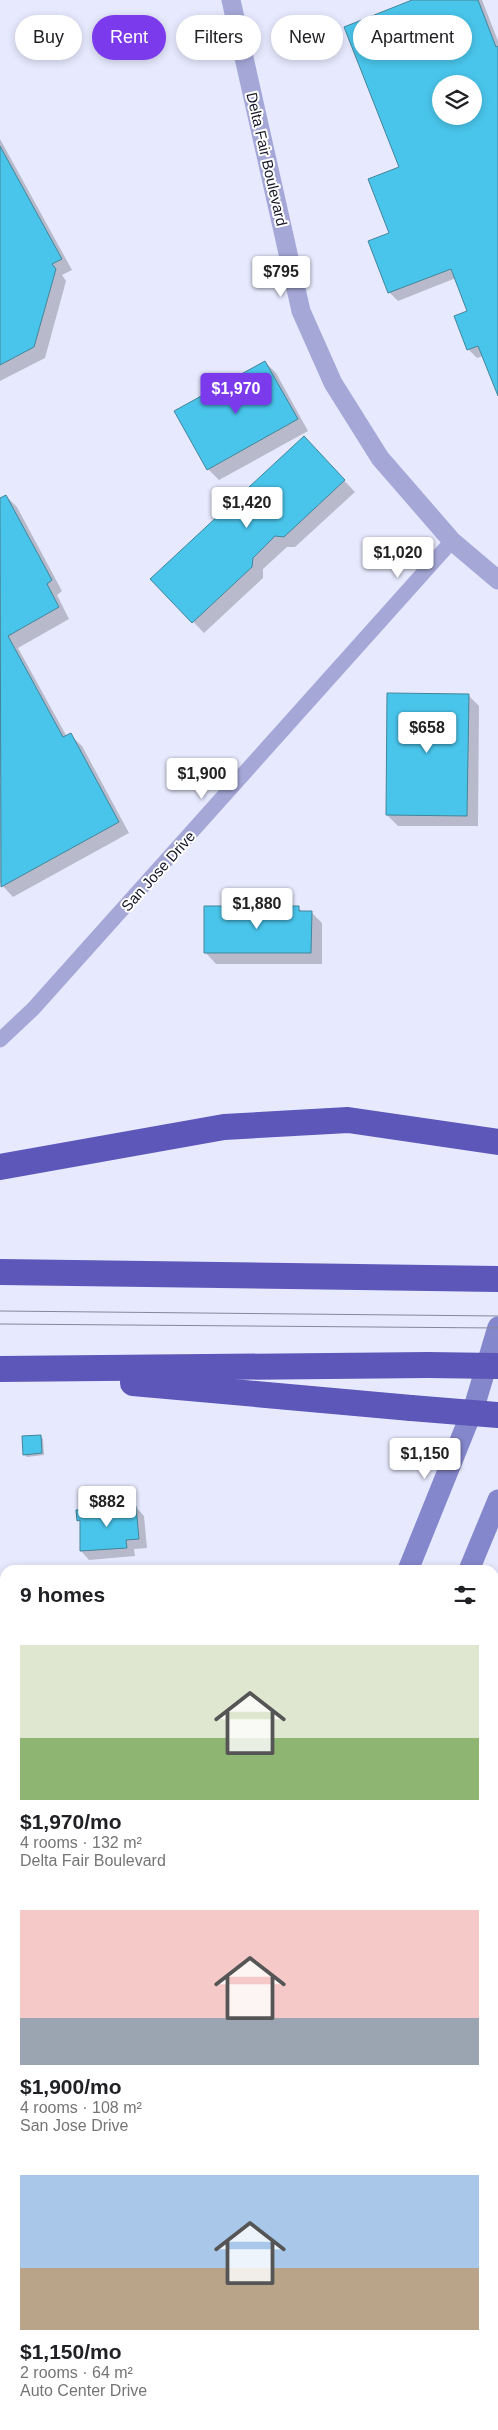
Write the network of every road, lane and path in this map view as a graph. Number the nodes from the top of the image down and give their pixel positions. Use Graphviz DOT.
graph roads {
  1 [pos="231,0"];
  2 [pos="452,541"];
  3 [pos="498,580"];
  4 [pos="0,1040"];
  5 [pos="498,1142"];
  6 [pos="0,1167"];
  7 [pos="0,1272"];
  8 [pos="498,1279"];
  9 [pos="498,1327"];
  10 [pos="498,1366"];
  11 [pos="0,1370"];
  12 [pos="498,1415"];
  13 [pos="498,1500"];
  14 [pos="410,1565"];
  15 [pos="471,1565"];
  1 -- 2 [label="street, Delta Fair Boulevard"];
  2 -- 3 [label="street, Delta Fair Boulevard"];
  2 -- 4 [label="street, San Jose Drive"];
  5 -- 6 [label="highway"];
  7 -- 8 [label="highway"];
  9 -- 14 [label="main road"];
  10 -- 11 [label="highway, bridge"];
  11 -- 12 [label="highway, bridge"];
  13 -- 15 [label="main road"];
}
